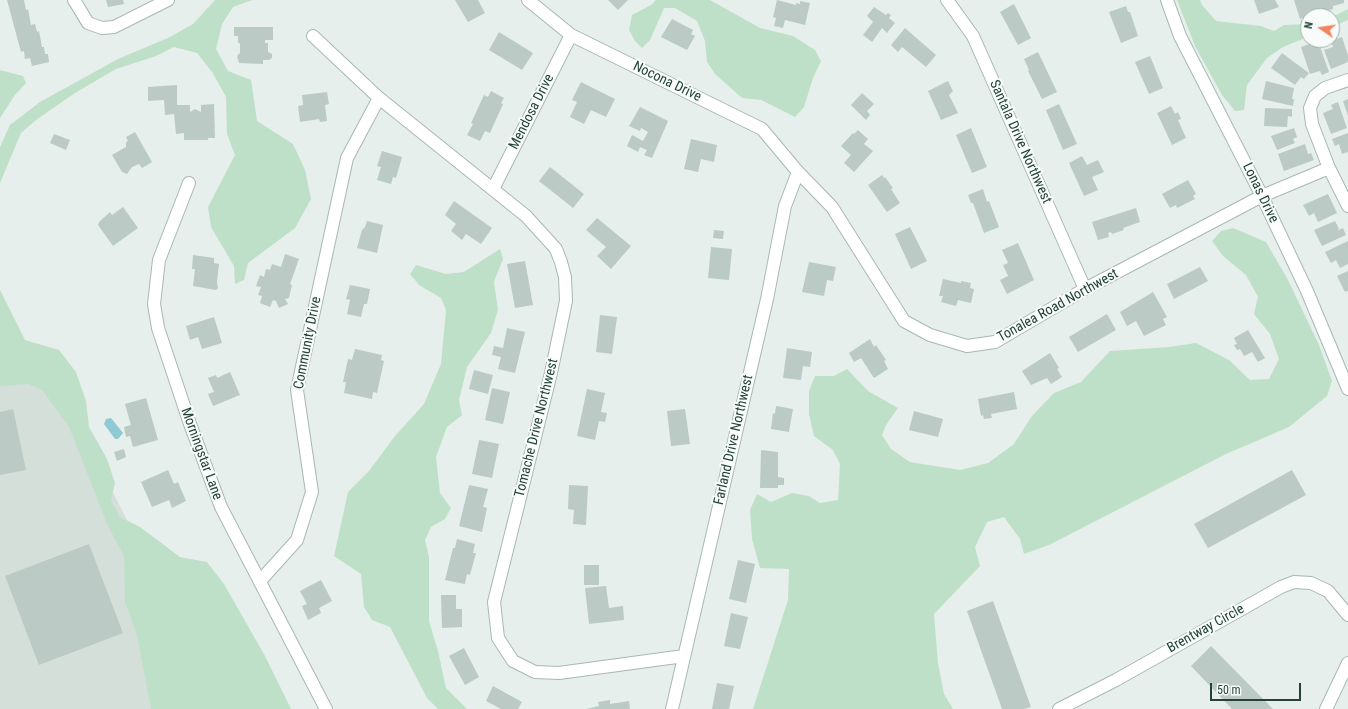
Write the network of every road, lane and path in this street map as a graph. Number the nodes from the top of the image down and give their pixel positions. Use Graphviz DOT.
graph roads {
  1 [pos="74,0"];
  2 [pos="168,0"];
  3 [pos="528,0"];
  4 [pos="947,0"];
  5 [pos="1167,0"];
  6 [pos="571,35"];
  7 [pos="313,36"];
  8 [pos="1348,80"];
  9 [pos="379,98"];
  10 [pos="1329,168"];
  11 [pos="798,172"];
  12 [pos="189,183"];
  13 [pos="493,189"];
  14 [pos="1262,196"];
  15 [pos="1348,206"];
  16 [pos="1085,290"];
  17 [pos="1348,388"];
  18 [pos="260,581"];
  19 [pos="1348,616"];
  20 [pos="684,656"];
  21 [pos="1348,663"];
  22 [pos="326,709"];
  23 [pos="672,709"];
  24 [pos="1059,709"];
  25 [pos="1326,709"];
  1 -- 2 [label="street"];
  3 -- 6 [label="street, Nocona Drive"];
  4 -- 16 [label="street, Santala Drive Northwest"];
  5 -- 14 [label="street, Lonas Drive"];
  6 -- 11 [label="street, Nocona Drive"];
  6 -- 13 [label="street, Mendosa Drive"];
  7 -- 9 [label="street, Tomache Drive Northwest"];
  8 -- 10 [label="street"];
  9 -- 13 [label="street, Tomache Drive Northwest"];
  9 -- 18 [label="street, Community Drive"];
  10 -- 14 [label="street, Tonalea Road Northwest"];
  10 -- 15 [label="street"];
  11 -- 16 [label="street, Tonalea Road Northwest"];
  11 -- 20 [label="street, Farland Drive Northwest"];
  12 -- 18 [label="street, Morningstar Lane"];
  13 -- 20 [label="street, Tomache Drive Northwest"];
  14 -- 16 [label="street, Tonalea Road Northwest"];
  14 -- 17 [label="street, Lonas Drive"];
  18 -- 22 [label="street, Morningstar Lane"];
  19 -- 24 [label="street, Brentway Circle"];
  20 -- 23 [label="street, Farland Drive Northwest"];
  21 -- 25 [label="street"];
}
